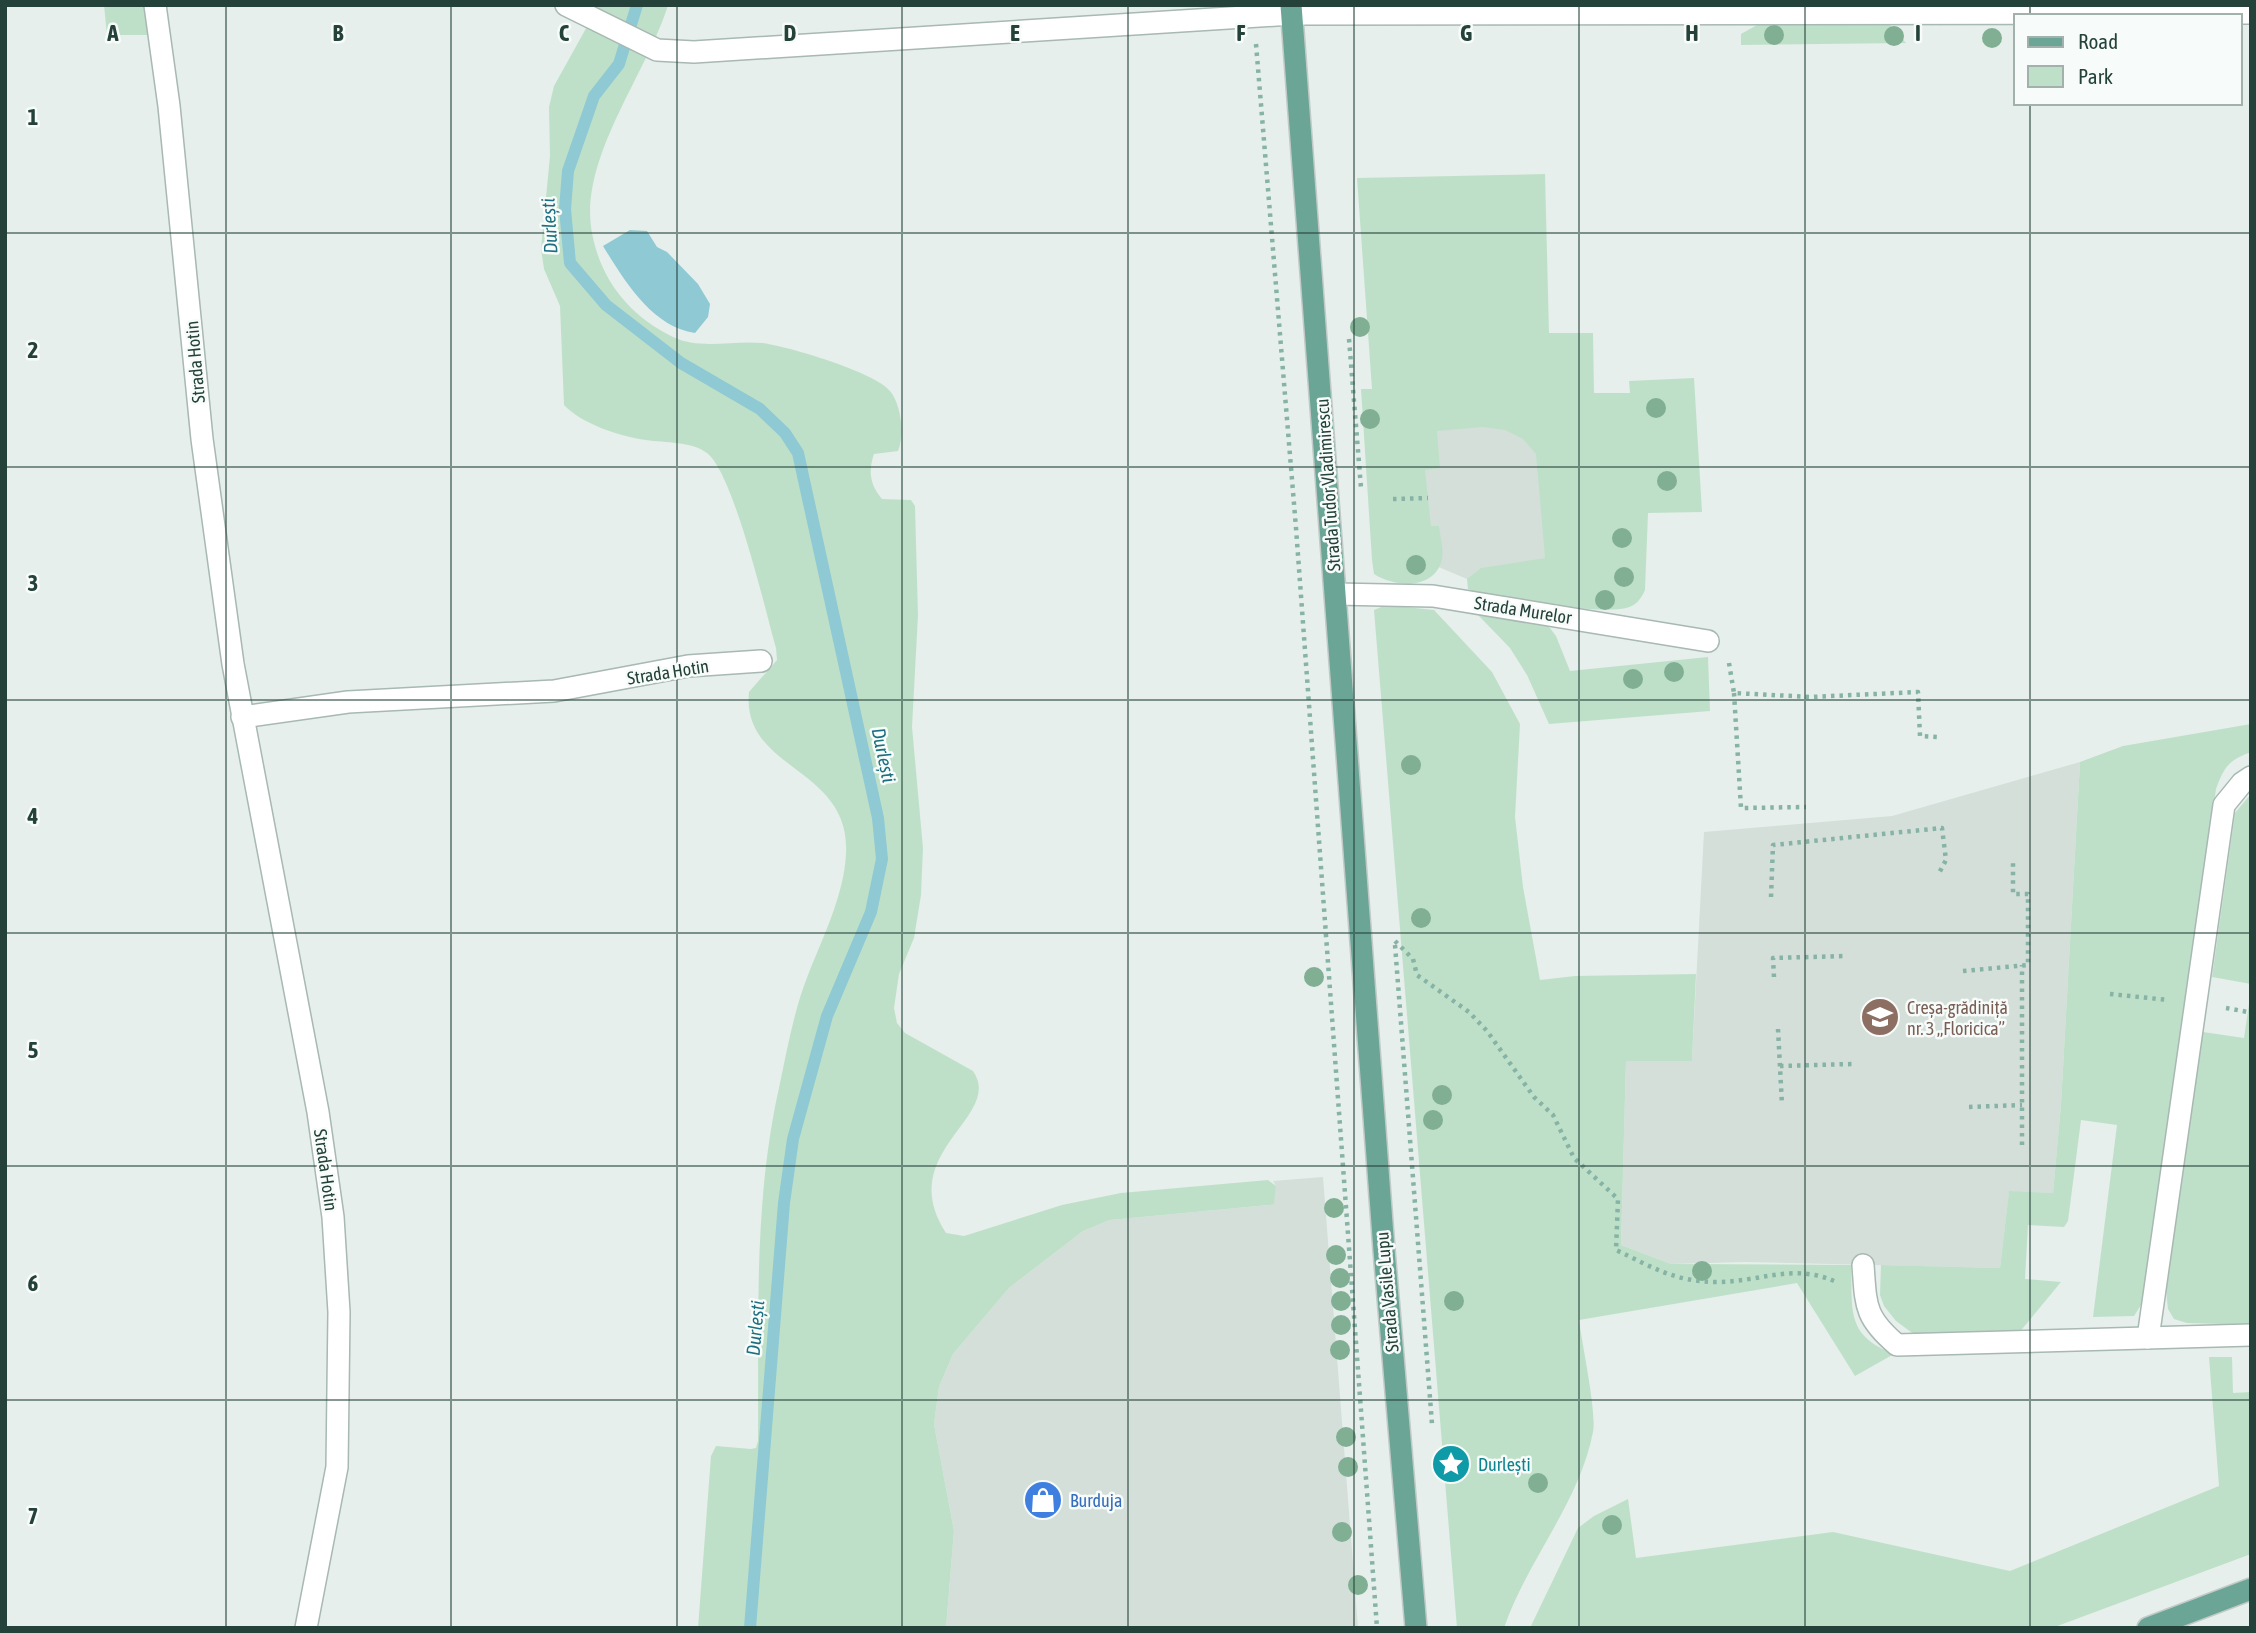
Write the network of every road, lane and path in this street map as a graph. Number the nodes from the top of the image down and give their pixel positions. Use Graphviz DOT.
graph roads {
  1 [pos="155,5"];
  2 [pos="566,5"];
  3 [pos="1920,8"];
  4 [pos="1292,10"];
  5 [pos="2251,13"];
  6 [pos="1253,16"];
  7 [pos="1428,498"];
  8 [pos="1393,499"];
  9 [pos="1336,594"];
  10 [pos="1708,641"];
  11 [pos="1728,654"];
  12 [pos="761,661"];
  13 [pos="1734,692"];
  14 [pos="242,718"];
  15 [pos="1938,737"];
  16 [pos="2251,777"];
  17 [pos="1806,807"];
  18 [pos="2017,863"];
  19 [pos="1938,875"];
  20 [pos="1771,897"];
  21 [pos="1394,927"];
  22 [pos="1395,941"];
  23 [pos="1362,956"];
  24 [pos="1847,956"];
  25 [pos="2022,965"];
  26 [pos="1963,971"];
  27 [pos="1774,977"];
  28 [pos="2110,993"];
  29 [pos="2196,1003"];
  30 [pos="1778,1029"];
  31 [pos="1853,1063"];
  32 [pos="1780,1066"];
  33 [pos="1782,1105"];
  34 [pos="2022,1105"];
  35 [pos="1969,1107"];
  36 [pos="2022,1145"];
  37 [pos="1863,1265"];
  38 [pos="1865,1294"];
  39 [pos="2251,1335"];
  40 [pos="2148,1338"];
  41 [pos="1433,1435"];
  42 [pos="2251,1589"];
  43 [pos="306,1628"];
  44 [pos="1377,1628"];
  45 [pos="1416,1628"];
  46 [pos="2148,1628"];
  1 -- 14 [label="street, Strada Hotin"];
  2 -- 6 [label="street"];
  3 -- 4 [label="street"];
  3 -- 5 [label="street"];
  4 -- 6 [label="street"];
  4 -- 9 [label="main road, Strada Tudor Vladimirescu"];
  6 -- 44 [label="path"];
  7 -- 8 [label="path"];
  9 -- 10 [label="street, Strada Murelor"];
  9 -- 23 [label="main road, Strada Tudor Vladimirescu"];
  11 -- 13 [label="path"];
  12 -- 14 [label="street, Strada Hotin"];
  13 -- 15 [label="path"];
  13 -- 17 [label="path"];
  14 -- 43 [label="street, Strada Hotin"];
  16 -- 29 [label="street"];
  18 -- 25 [label="path"];
  19 -- 20 [label="path"];
  21 -- 22 [label="path"];
  22 -- 38 [label="path"];
  22 -- 41 [label="path"];
  23 -- 45 [label="main road, Strada Vasile Lupu"];
  24 -- 27 [label="path"];
  25 -- 26 [label="path"];
  25 -- 34 [label="path"];
  28 -- 29 [label="path"];
  29 -- 40 [label="street"];
  30 -- 32 [label="path"];
  31 -- 32 [label="path"];
  32 -- 33 [label="path"];
  34 -- 35 [label="path"];
  34 -- 36 [label="path"];
  37 -- 38 [label="street"];
  38 -- 40 [label="street"];
  39 -- 40 [label="street"];
  42 -- 46 [label="main road"];
}
